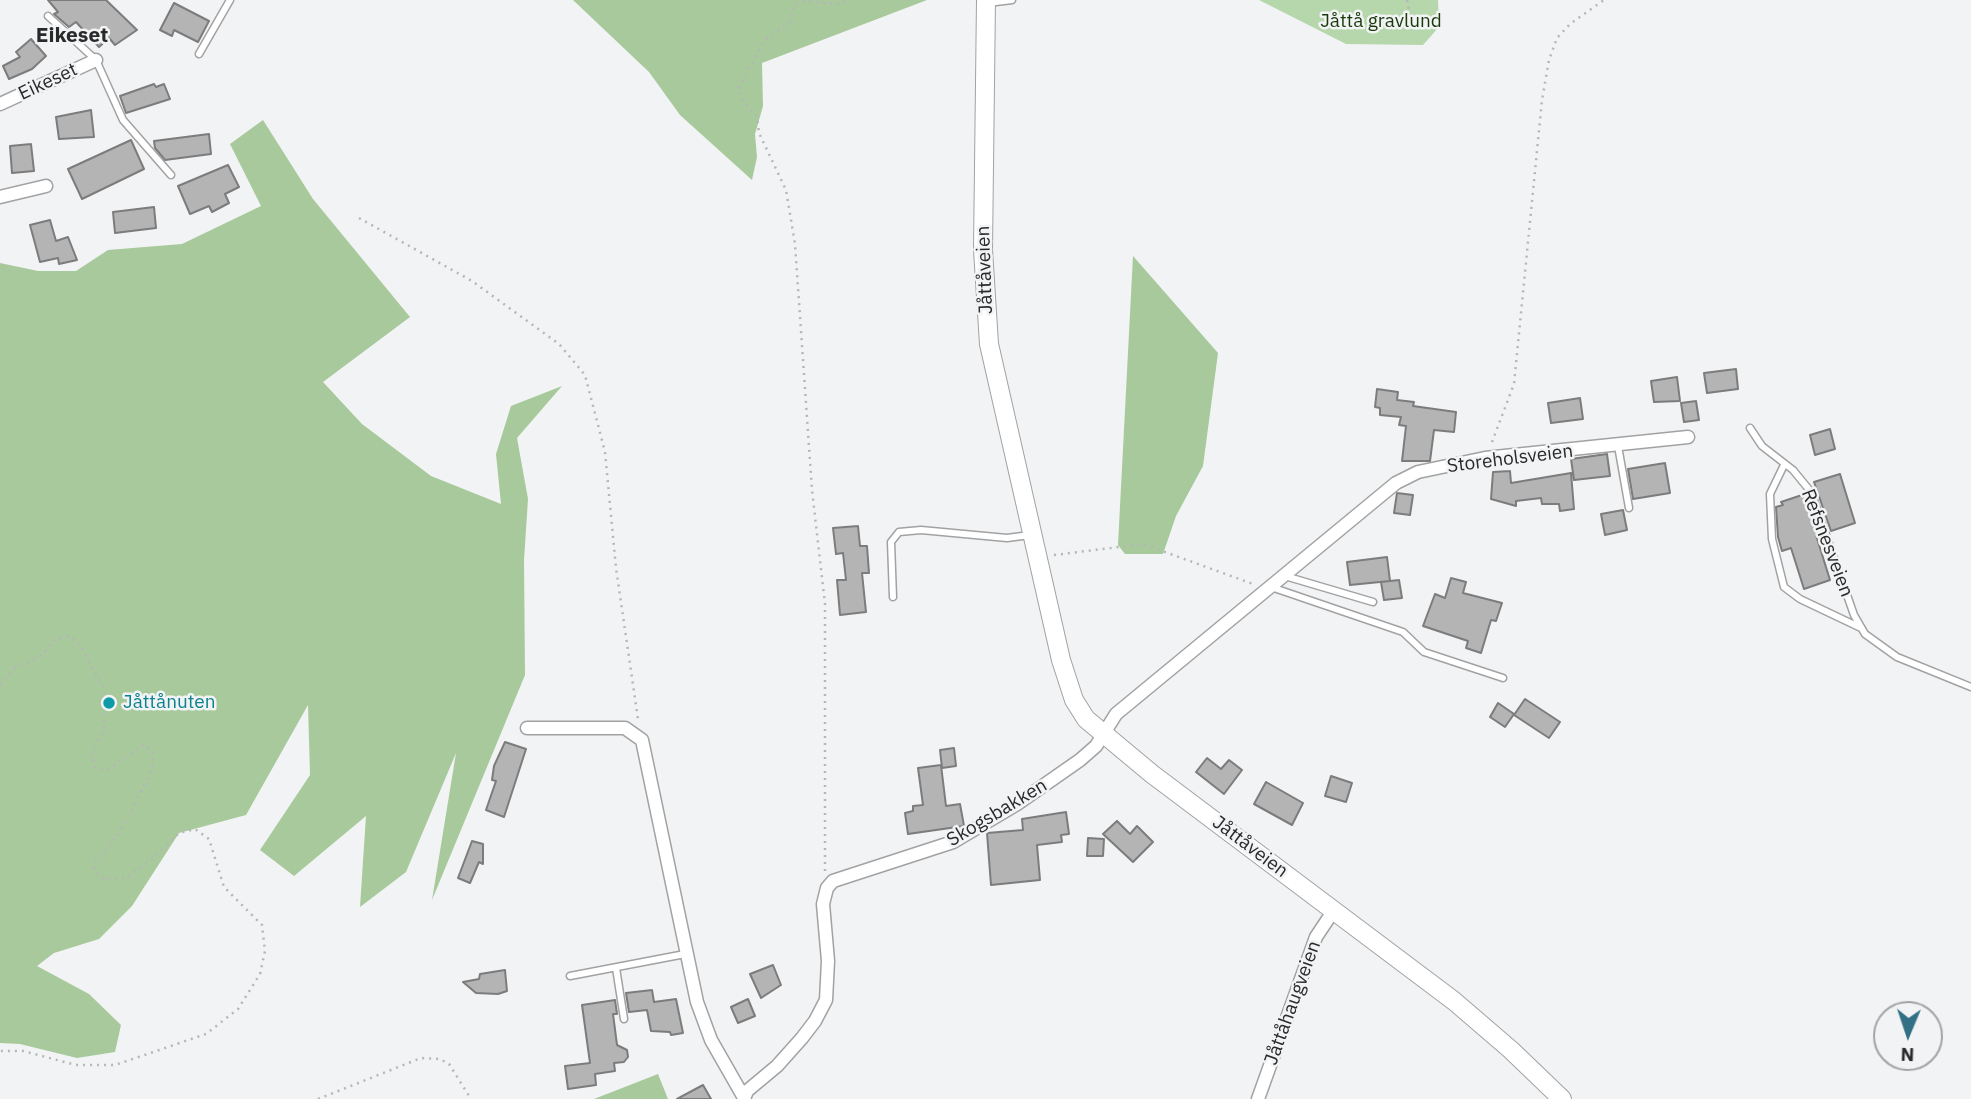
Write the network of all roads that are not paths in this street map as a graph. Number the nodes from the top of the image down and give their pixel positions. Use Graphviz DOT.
graph roads {
  1 [pos="230,0"];
  2 [pos="1012,0"];
  3 [pos="986,2"];
  4 [pos="48,16"];
  5 [pos="199,54"];
  6 [pos="96,60"];
  7 [pos="0,104"];
  8 [pos="171,175"];
  9 [pos="46,186"];
  10 [pos="0,197"];
  11 [pos="1751,428"];
  12 [pos="1688,438"];
  13 [pos="1618,446"];
  14 [pos="1784,465"];
  15 [pos="1629,508"];
  16 [pos="1032,535"];
  17 [pos="1283,576"];
  18 [pos="1269,588"];
  19 [pos="893,597"];
  20 [pos="1373,602"];
  21 [pos="1861,628"];
  22 [pos="1503,678"];
  23 [pos="1971,687"];
  24 [pos="527,728"];
  25 [pos="1104,734"];
  26 [pos="1334,910"];
  27 [pos="685,954"];
  28 [pos="616,968"];
  29 [pos="570,976"];
  30 [pos="624,1019"];
  31 [pos="743,1097"];
  32 [pos="1258,1099"];
  33 [pos="1562,1099"];
  1 -- 5 [label="lane"];
  2 -- 3 [label="lane"];
  3 -- 16 [label="main road, Jåttåveien"];
  4 -- 6 [label="lane"];
  6 -- 7 [label="street, Eikeset"];
  6 -- 8 [label="lane"];
  9 -- 10 [label="street"];
  11 -- 14 [label="lane, Refsnesveien"];
  12 -- 13 [label="street, Storeholsveien"];
  13 -- 15 [label="lane"];
  13 -- 17 [label="street, Storeholsveien"];
  14 -- 21 [label="lane, Refsnesveien"];
  14 -- 21 [label="lane, Refsnesveien"];
  16 -- 19 [label="lane"];
  16 -- 25 [label="main road, Jåttåveien"];
  17 -- 18 [label="street, Storeholsveien"];
  17 -- 20 [label="lane"];
  18 -- 22 [label="lane"];
  18 -- 25 [label="street, Storeholsveien"];
  21 -- 23 [label="lane, Refsnesveien"];
  24 -- 27 [label="street"];
  25 -- 26 [label="main road, Jåttåveien"];
  25 -- 31 [label="street, Skogsbakken"];
  26 -- 32 [label="street, Jåttåhaugveien"];
  26 -- 33 [label="main road, Jåttåveien"];
  27 -- 28 [label="lane"];
  27 -- 31 [label="street"];
  28 -- 29 [label="lane"];
  28 -- 30 [label="lane"];
}
